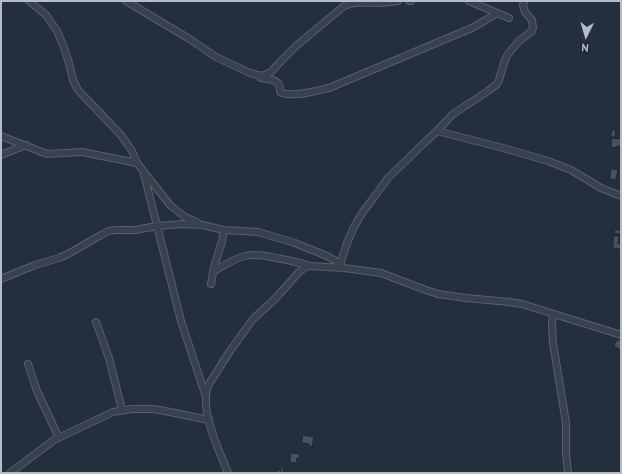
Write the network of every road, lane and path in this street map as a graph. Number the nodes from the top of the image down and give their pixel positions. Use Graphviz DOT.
graph roads {
  1 [pos="28,1"];
  2 [pos="126,1"];
  3 [pos="398,1"];
  4 [pos="469,1"];
  5 [pos="524,1"];
  6 [pos="379,2"];
  7 [pos="497,13"];
  8 [pos="509,18"];
  9 [pos="256,75"];
  10 [pos="437,131"];
  11 [pos="1,136"];
  12 [pos="26,145"];
  13 [pos="1,155"];
  14 [pos="137,163"];
  15 [pos="143,170"];
  16 [pos="621,196"];
  17 [pos="202,225"];
  18 [pos="157,226"];
  19 [pos="224,230"];
  20 [pos="310,266"];
  21 [pos="342,267"];
  22 [pos="214,272"];
  23 [pos="1,279"];
  24 [pos="211,284"];
  25 [pos="553,314"];
  26 [pos="96,322"];
  27 [pos="621,335"];
  28 [pos="28,364"];
  29 [pos="206,395"];
  30 [pos="122,410"];
  31 [pos="209,420"];
  32 [pos="59,438"];
  33 [pos="10,473"];
  34 [pos="228,473"];
  35 [pos="568,473"];
  1 -- 14 [label="street"];
  2 -- 9 [label="street"];
  3 -- 6 [label="street"];
  4 -- 7 [label="street"];
  5 -- 10 [label="street"];
  6 -- 9 [label="street"];
  7 -- 8 [label="street"];
  7 -- 9 [label="street"];
  10 -- 16 [label="street"];
  10 -- 21 [label="street"];
  11 -- 12 [label="street"];
  12 -- 13 [label="street"];
  12 -- 14 [label="street"];
  14 -- 15 [label="street"];
  15 -- 17 [label="street"];
  15 -- 18 [label="street"];
  17 -- 18 [label="street"];
  17 -- 19 [label="street"];
  18 -- 23 [label="street"];
  18 -- 29 [label="street"];
  19 -- 21 [label="street"];
  19 -- 22 [label="street"];
  20 -- 21 [label="street"];
  20 -- 22 [label="street"];
  20 -- 29 [label="street"];
  21 -- 25 [label="street"];
  22 -- 24 [label="street"];
  25 -- 27 [label="street"];
  25 -- 35 [label="street"];
  26 -- 30 [label="street"];
  28 -- 32 [label="street"];
  29 -- 31 [label="street"];
  30 -- 31 [label="street"];
  30 -- 32 [label="street"];
  31 -- 34 [label="street"];
  32 -- 33 [label="street"];
}
